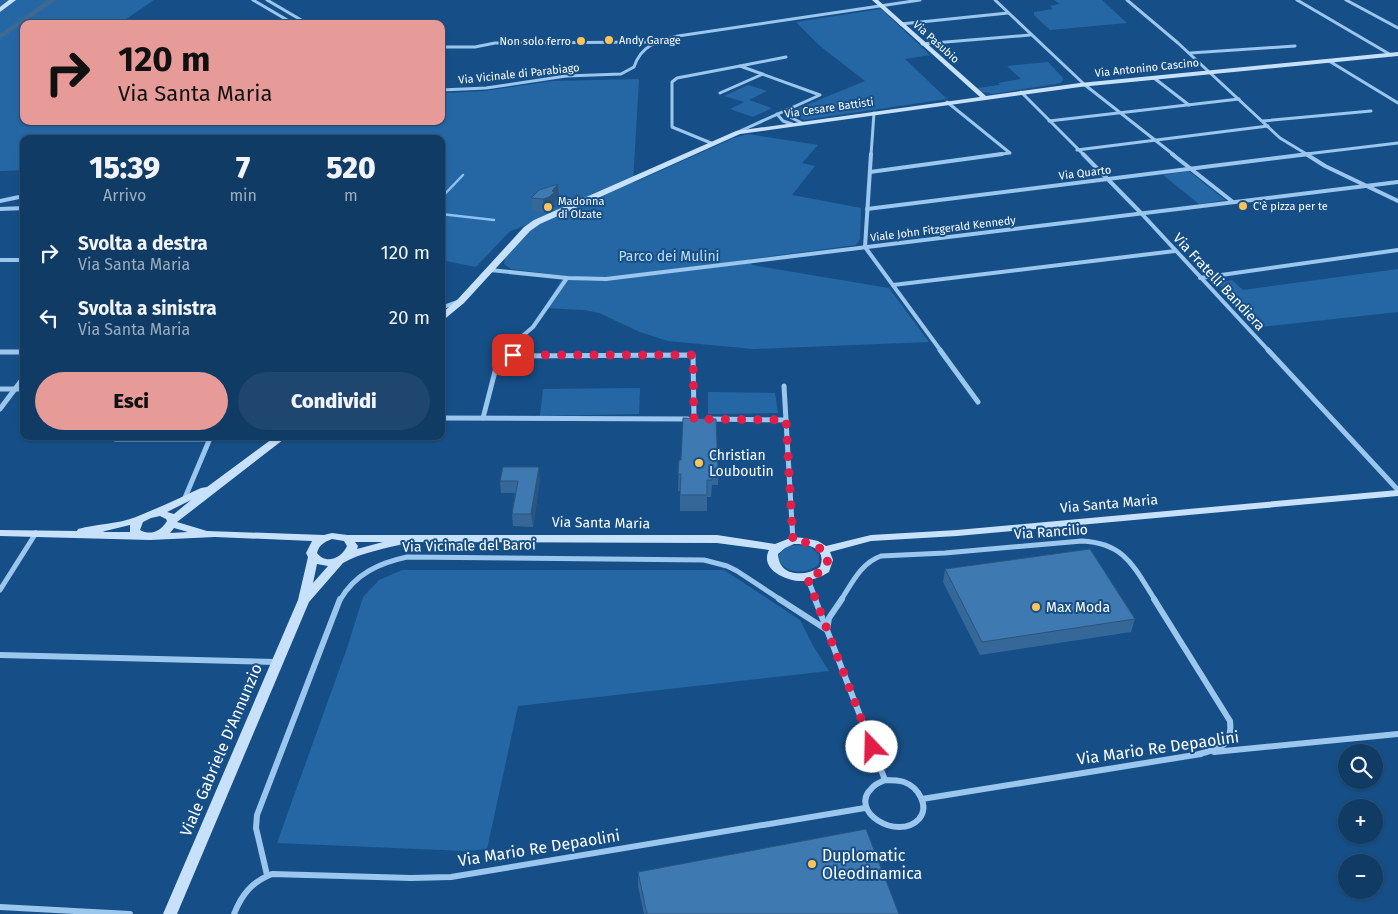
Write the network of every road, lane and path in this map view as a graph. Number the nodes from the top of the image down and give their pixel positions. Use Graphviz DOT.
graph roads {
  1 [pos="13,0"];
  2 [pos="253,0"];
  3 [pos="267,0"];
  4 [pos="875,0"];
  5 [pos="920,0"];
  6 [pos="995,0"];
  7 [pos="1127,0"];
  8 [pos="1297,0"];
  9 [pos="1346,0"];
  10 [pos="881,5"];
  11 [pos="0,10"];
  12 [pos="1008,12"];
  13 [pos="287,20"];
  14 [pos="301,20"];
  15 [pos="901,24"];
  16 [pos="1398,28"];
  17 [pos="1030,35"];
  18 [pos="655,42"];
  19 [pos="922,44"];
  20 [pos="1295,46"];
  21 [pos="445,48"];
  22 [pos="1190,53"];
  23 [pos="1398,54"];
  24 [pos="1390,55"];
  25 [pos="786,57"];
  26 [pos="1329,61"];
  27 [pos="740,66"];
  28 [pos="1211,72"];
  29 [pos="763,74"];
  30 [pos="1154,78"];
  31 [pos="1085,85"];
  32 [pos="445,90"];
  33 [pos="1021,92"];
  34 [pos="720,93"];
  35 [pos="984,97"];
  36 [pos="1239,99"];
  37 [pos="947,102"];
  38 [pos="1398,103"];
  39 [pos="1189,105"];
  40 [pos="786,110"];
  41 [pos="1371,111"];
  42 [pos="1120,112"];
  43 [pos="874,113"];
  44 [pos="776,114"];
  45 [pos="1049,121"];
  46 [pos="1263,121"];
  47 [pos="802,123"];
  48 [pos="792,124"];
  49 [pos="1268,126"];
  50 [pos="738,132"];
  51 [pos="1155,140"];
  52 [pos="1398,142"];
  53 [pos="711,143"];
  54 [pos="1077,150"];
  55 [pos="1305,154"];
  56 [pos="1190,169"];
  57 [pos="870,172"];
  58 [pos="1106,179"];
  59 [pos="1398,182"];
  60 [pos="1366,186"];
  61 [pos="20,198"];
  62 [pos="0,201"];
  63 [pos="1398,201"];
  64 [pos="1233,202"];
  65 [pos="20,206"];
  66 [pos="0,209"];
  67 [pos="867,209"];
  68 [pos="1141,214"];
  69 [pos="865,247"];
  70 [pos="1398,250"];
  71 [pos="1175,251"];
  72 [pos="0,260"];
  73 [pos="20,260"];
  74 [pos="490,270"];
  75 [pos="567,278"];
  76 [pos="1200,278"];
  77 [pos="893,285"];
  78 [pos="461,301"];
  79 [pos="445,307"];
  80 [pos="445,315"];
  81 [pos="0,352"];
  82 [pos="20,352"];
  83 [pos="498,356"];
  84 [pos="20,382"];
  85 [pos="784,386"];
  86 [pos="0,389"];
  87 [pos="15,389"];
  88 [pos="20,389"];
  89 [pos="978,402"];
  90 [pos="0,409"];
  91 [pos="445,418"];
  92 [pos="483,418"];
  93 [pos="694,419"];
  94 [pos="786,420"];
  95 [pos="210,440"];
  96 [pos="278,440"];
  97 [pos="222,481"];
  98 [pos="1398,492"];
  99 [pos="184,500"];
  100 [pos="186,512"];
  101 [pos="154,514"];
  102 [pos="140,519"];
  103 [pos="172,523"];
  104 [pos="0,533"];
  105 [pos="36,533"];
  106 [pos="48,534"];
  107 [pos="215,534"];
  108 [pos="279,536"];
  109 [pos="424,536"];
  110 [pos="147,537"];
  111 [pos="324,538"];
  112 [pos="347,538"];
  113 [pos="793,541"];
  114 [pos="776,548"];
  115 [pos="824,550"];
  116 [pos="312,553"];
  117 [pos="343,559"];
  118 [pos="807,577"];
  119 [pos="0,590"];
  120 [pos="304,600"];
  121 [pos="828,630"];
  122 [pos="0,655"];
  123 [pos="276,662"];
  124 [pos="1398,734"];
  125 [pos="1199,754"];
  126 [pos="885,780"];
  127 [pos="922,799"];
  128 [pos="865,808"];
  129 [pos="267,875"];
  130 [pos="0,907"];
  131 [pos="130,914"];
  132 [pos="170,914"];
  133 [pos="234,914"];
  1 -- 11 [label="street"];
  2 -- 13 [label="street"];
  3 -- 14 [label="street"];
  4 -- 10 [label="street, Via Pasubio"];
  5 -- 10 [label="street, Via Vicinale di Parabiago"];
  6 -- 12 [label="street"];
  7 -- 22 [label="street"];
  8 -- 24 [label="street"];
  9 -- 16 [label="street"];
  10 -- 15 [label="street, Via Pasubio"];
  10 -- 18 [label="street, Via Vicinale di Parabiago"];
  12 -- 15 [label="street"];
  12 -- 17 [label="street"];
  15 -- 19 [label="street, Via Pasubio"];
  17 -- 19 [label="street"];
  17 -- 31 [label="street"];
  18 -- 21 [label="street"];
  18 -- 32 [label="street, Via Vicinale di Parabiago"];
  19 -- 35 [label="street, Via Pasubio"];
  20 -- 22 [label="street"];
  22 -- 28 [label="street"];
  23 -- 24 [label="street, Via Antonino Cascino"];
  24 -- 26 [label="street, Via Antonino Cascino"];
  25 -- 27 [label="street"];
  26 -- 28 [label="street, Via Antonino Cascino"];
  26 -- 38 [label="street"];
  27 -- 29 [label="street"];
  27 -- 53 [label="street"];
  28 -- 30 [label="street, Via Antonino Cascino"];
  28 -- 36 [label="street"];
  29 -- 34 [label="street"];
  29 -- 40 [label="street"];
  30 -- 31 [label="street, Via Antonino Cascino"];
  30 -- 39 [label="street"];
  31 -- 33 [label="street, Via Cesare Battisti"];
  31 -- 42 [label="street"];
  33 -- 35 [label="street, Via Cesare Battisti"];
  33 -- 45 [label="street, Via Fratelli Bandiera"];
  35 -- 37 [label="street, Via Cesare Battisti"];
  36 -- 39 [label="street"];
  36 -- 46 [label="street"];
  37 -- 43 [label="street, Via Cesare Battisti"];
  37 -- 57 [label="street"];
  39 -- 42 [label="street"];
  40 -- 44 [label="street"];
  40 -- 47 [label="street"];
  41 -- 46 [label="street"];
  42 -- 45 [label="street"];
  42 -- 51 [label="street"];
  43 -- 47 [label="street, Via Cesare Battisti"];
  43 -- 57 [label="street"];
  44 -- 48 [label="street"];
  44 -- 50 [label="street"];
  45 -- 54 [label="street, Via Fratelli Bandiera"];
  46 -- 49 [label="street"];
  47 -- 48 [label="street, Via Cesare Battisti"];
  48 -- 50 [label="street, Via Cesare Battisti"];
  49 -- 51 [label="street"];
  49 -- 55 [label="street"];
  50 -- 53 [label="street, Via Cesare Battisti"];
  51 -- 54 [label="street"];
  51 -- 56 [label="street"];
  52 -- 55 [label="street, Via Quarto"];
  53 -- 74 [label="street, Via Cesare Battisti"];
  54 -- 58 [label="street, Via Fratelli Bandiera"];
  55 -- 56 [label="street, Via Quarto"];
  55 -- 60 [label="street"];
  56 -- 58 [label="street, Via Quarto"];
  56 -- 64 [label="street"];
  57 -- 67 [label="street"];
  58 -- 67 [label="street, Via Quarto"];
  58 -- 68 [label="street, Via Fratelli Bandiera"];
  59 -- 60 [label="street, Viale John Fitzgerald Kennedy"];
  60 -- 63 [label="street"];
  60 -- 64 [label="street, Viale John Fitzgerald Kennedy"];
  61 -- 62 [label="street"];
  64 -- 68 [label="street, Viale John Fitzgerald Kennedy"];
  65 -- 66 [label="street"];
  67 -- 69 [label="street"];
  68 -- 69 [label="street, Viale John Fitzgerald Kennedy"];
  68 -- 71 [label="street, Via Fratelli Bandiera"];
  69 -- 75 [label="street, Viale John Fitzgerald Kennedy"];
  69 -- 77 [label="street"];
  70 -- 76 [label="street"];
  71 -- 76 [label="street, Via Fratelli Bandiera"];
  71 -- 77 [label="street"];
  72 -- 73 [label="street"];
  74 -- 75 [label="street, Viale John Fitzgerald Kennedy"];
  74 -- 78 [label="street, Via Cesare Battisti"];
  75 -- 83 [label="street"];
  76 -- 98 [label="street, Via Fratelli Bandiera"];
  77 -- 89 [label="street"];
  78 -- 79 [label="street"];
  78 -- 80 [label="street, Via Cesare Battisti"];
  81 -- 82 [label="street"];
  83 -- 92 [label="street"];
  83 -- 93 [label="street"];
  84 -- 87 [label="street"];
  85 -- 94 [label="street"];
  86 -- 87 [label="street"];
  87 -- 88 [label="street"];
  87 -- 90 [label="street"];
  91 -- 92 [label="street"];
  92 -- 93 [label="street"];
  93 -- 94 [label="street"];
  94 -- 113 [label="street"];
  95 -- 99 [label="street"];
  96 -- 97 [label="street"];
  97 -- 99 [label="street"];
  97 -- 100 [label="street"];
  98 -- 115 [label="street, Via Santa Maria"];
  99 -- 100 [label="street"];
  99 -- 101 [label="street"];
  100 -- 103 [label="street"];
  101 -- 102 [label="street, Via Santa Maria"];
  101 -- 103 [label="street, Via Santa Maria"];
  102 -- 106 [label="street, Via Santa Maria"];
  102 -- 110 [label="street"];
  103 -- 107 [label="street, Via Santa Maria"];
  103 -- 110 [label="street"];
  104 -- 105 [label="street, Via Santa Maria"];
  105 -- 106 [label="street, Via Santa Maria"];
  105 -- 119 [label="street"];
  106 -- 110 [label="street, Via Santa Maria"];
  107 -- 108 [label="street, Via Santa Maria"];
  107 -- 110 [label="street, Via Santa Maria"];
  108 -- 111 [label="street, Via Santa Maria"];
  108 -- 116 [label="street, Via Santa Maria"];
  109 -- 112 [label="street, Via Santa Maria"];
  109 -- 114 [label="street, Via Santa Maria"];
  109 -- 117 [label="street, Via Santa Maria"];
  111 -- 112 [label="street, Via Santa Maria"];
  111 -- 116 [label="street"];
  112 -- 117 [label="street"];
  113 -- 114 [label="street"];
  113 -- 115 [label="street"];
  114 -- 118 [label="street"];
  115 -- 118 [label="street"];
  116 -- 117 [label="street, Via Santa Maria"];
  116 -- 120 [label="street, Viale Gabriele D'Annunzio"];
  117 -- 120 [label="street, Viale Gabriele D'Annunzio"];
  118 -- 121 [label="street"];
  120 -- 123 [label="street, Viale Gabriele D'Annunzio"];
  121 -- 125 [label="street, Via Rancilio"];
  121 -- 126 [label="street"];
  121 -- 129 [label="street, Via Vicinale del Baroi"];
  122 -- 123 [label="street"];
  123 -- 132 [label="street, Viale Gabriele D'Annunzio"];
  124 -- 125 [label="street, Via Mario Re Depaolini"];
  125 -- 127 [label="street, Via Mario Re Depaolini"];
  126 -- 127 [label="street"];
  126 -- 128 [label="street"];
  127 -- 128 [label="street"];
  128 -- 129 [label="street, Via Mario Re Depaolini"];
  129 -- 133 [label="street"];
  130 -- 131 [label="street"];
}
